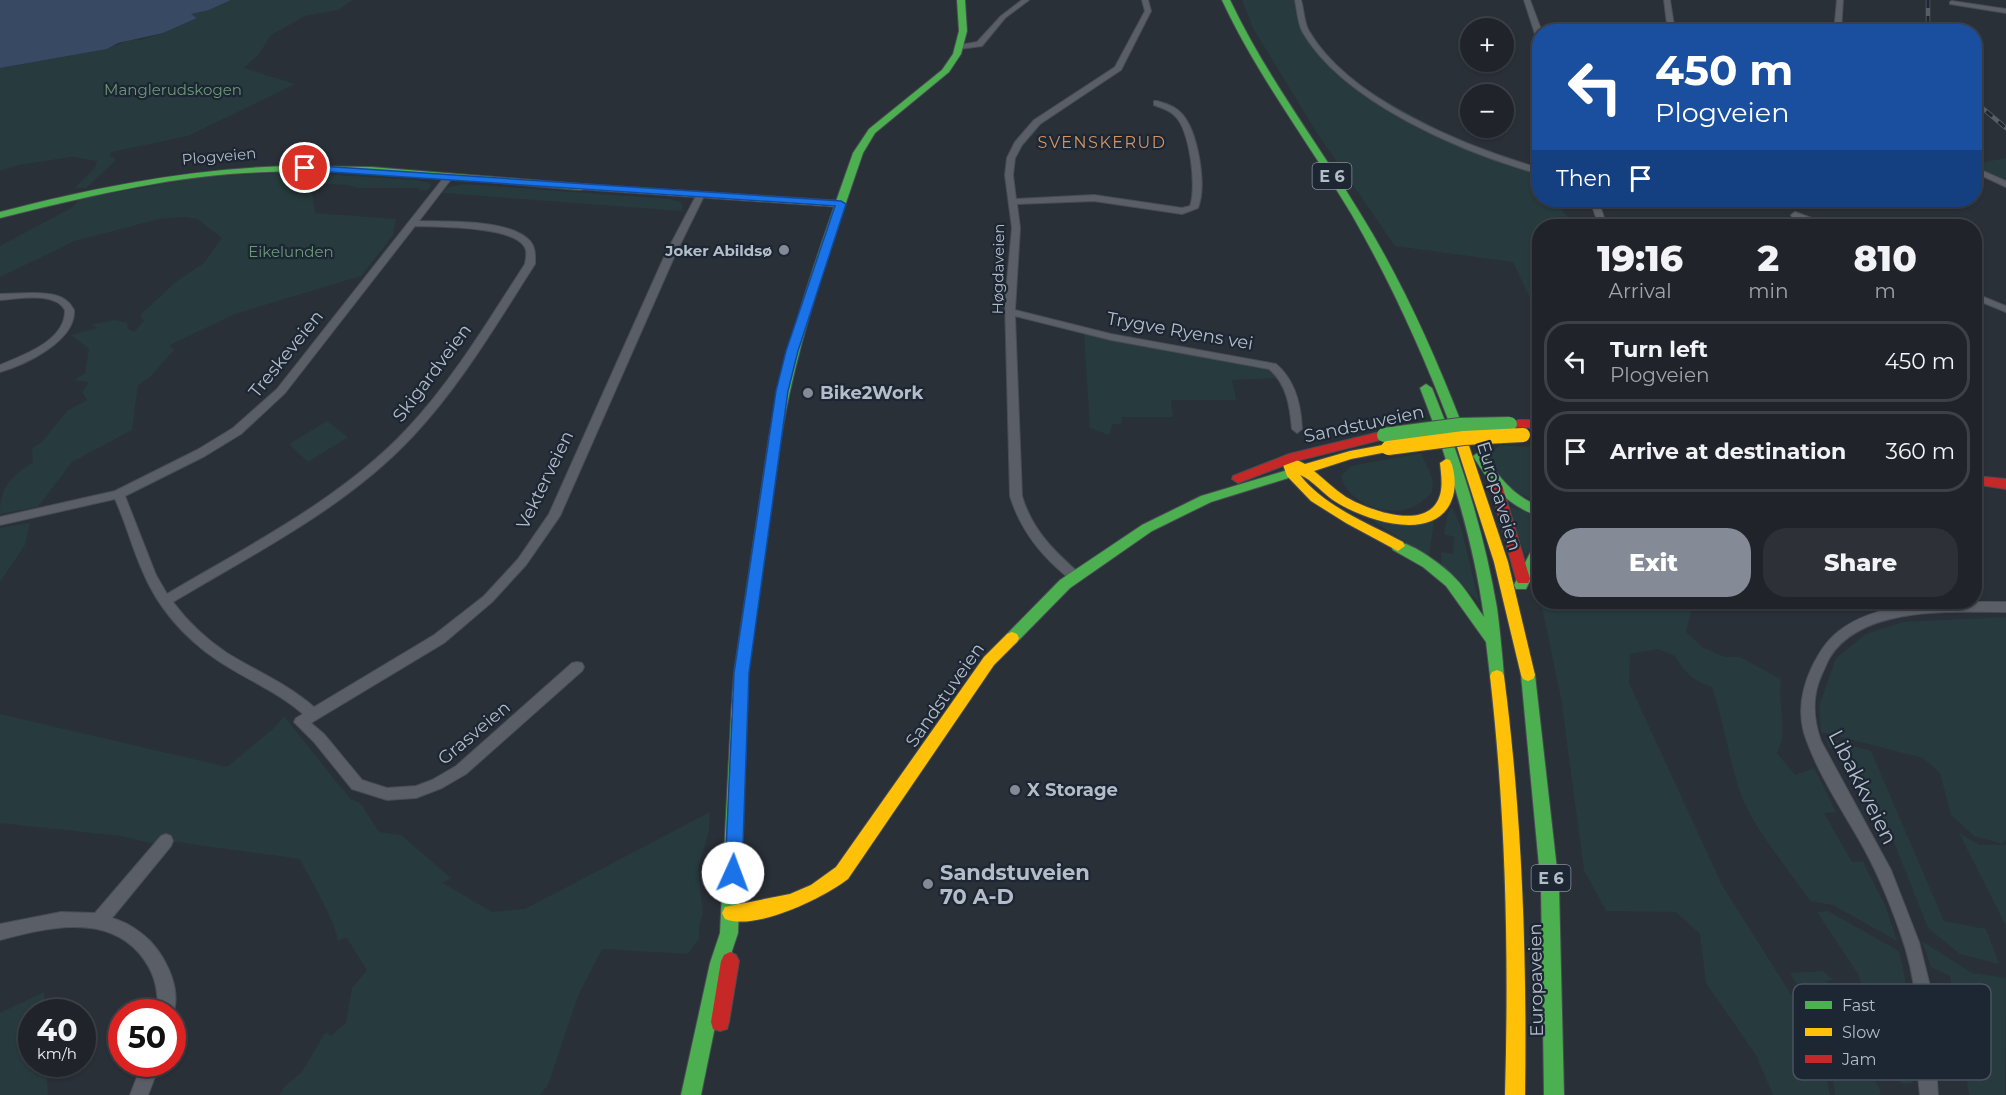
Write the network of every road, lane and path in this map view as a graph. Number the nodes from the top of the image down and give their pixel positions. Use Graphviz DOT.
graph roads {
  1 [pos="961,0"];
  2 [pos="1026,0"];
  3 [pos="1145,0"];
  4 [pos="1215,0"];
  5 [pos="1226,0"];
  6 [pos="1298,0"];
  7 [pos="1527,0"];
  8 [pos="1667,0"];
  9 [pos="1840,0"];
  10 [pos="1952,3"];
  11 [pos="2006,11"];
  12 [pos="1535,24"];
  13 [pos="1671,24"];
  14 [pos="1838,24"];
  15 [pos="962,47"];
  16 [pos="1157,103"];
  17 [pos="1532,169"];
  18 [pos="1982,173"];
  19 [pos="448,178"];
  20 [pos="2006,184"];
  21 [pos="700,196"];
  22 [pos="1012,202"];
  23 [pos="841,204"];
  24 [pos="0,215"];
  25 [pos="1795,215"];
  26 [pos="1806,219"];
  27 [pos="412,223"];
  28 [pos="0,297"];
  29 [pos="1982,299"];
  30 [pos="2006,309"];
  31 [pos="1012,312"];
  32 [pos="1402,333"];
  33 [pos="0,369"];
  34 [pos="1421,377"];
  35 [pos="1455,418"];
  36 [pos="1532,426"];
  37 [pos="1298,429"];
  38 [pos="1520,429"];
  39 [pos="1532,433"];
  40 [pos="1445,436"];
  41 [pos="1386,441"];
  42 [pos="1288,466"];
  43 [pos="1307,468"];
  44 [pos="1982,481"];
  45 [pos="1495,484"];
  46 [pos="2006,484"];
  47 [pos="118,494"];
  48 [pos="1532,508"];
  49 [pos="0,521"];
  50 [pos="1532,562"];
  51 [pos="1076,577"];
  52 [pos="1523,579"];
  53 [pos="165,602"];
  54 [pos="2006,607"];
  55 [pos="1982,608"];
  56 [pos="1915,609"];
  57 [pos="1512,611"];
  58 [pos="1492,639"];
  59 [pos="577,667"];
  60 [pos="312,713"];
  61 [pos="301,722"];
  62 [pos="166,841"];
  63 [pos="731,913"];
  64 [pos="100,920"];
  65 [pos="0,932"];
  66 [pos="727,945"];
  67 [pos="1921,984"];
  68 [pos="167,999"];
  69 [pos="146,1077"];
  70 [pos="1928,1080"];
  71 [pos="140,1095"];
  72 [pos="691,1095"];
  73 [pos="703,1095"];
  74 [pos="1515,1095"];
  75 [pos="1554,1095"];
  76 [pos="1929,1095"];
  1 -- 15 [label="main road"];
  2 -- 15 [label="street"];
  3 -- 22 [label="street, Høgdaveien"];
  4 -- 32 [label="main road, E 6"];
  5 -- 35 [label="main road, Europaveien / E 6"];
  6 -- 17 [label="street"];
  7 -- 12 [label="street"];
  8 -- 13 [label="street"];
  9 -- 14 [label="street"];
  10 -- 11 [label="street"];
  15 -- 23 [label="main road"];
  16 -- 22 [label="street"];
  18 -- 20 [label="street"];
  19 -- 21 [label="main road, Plogveien"];
  19 -- 24 [label="main road, Plogveien"];
  19 -- 27 [label="street, Treskeveien"];
  21 -- 23 [label="main road, Plogveien"];
  21 -- 60 [label="street, Vekterveien"];
  22 -- 31 [label="street, Høgdaveien"];
  23 -- 63 [label="main road"];
  25 -- 26 [label="street"];
  27 -- 47 [label="street, Treskeveien"];
  27 -- 53 [label="street, Skigardveien"];
  28 -- 33 [label="street"];
  29 -- 30 [label="street"];
  31 -- 37 [label="street, Trygve Ryens vei"];
  31 -- 51 [label="street, Høgdaveien"];
  34 -- 40 [label="main road, Europaveien / E 6"];
  35 -- 45 [label="main road, E 6"];
  35 -- 57 [label="main road, Europaveien / E 6"];
  36 -- 38 [label="main road, Sandstuveien"];
  38 -- 39 [label="main road, Sandstuveien"];
  38 -- 41 [label="main road, Sandstuveien, bridge"];
  40 -- 43 [label="main road, E 6"];
  40 -- 58 [label="main road, Europaveien / E 6"];
  41 -- 42 [label="main road, Sandstuveien"];
  41 -- 43 [label="main road, Sandstuveien"];
  42 -- 43 [label="main road, E 6"];
  42 -- 51 [label="main road, Sandstuveien"];
  42 -- 58 [label="main road, E 6"];
  44 -- 46 [label="main road"];
  45 -- 48 [label="main road, E 6"];
  45 -- 52 [label="main road, E 6"];
  47 -- 49 [label="street, Treskeveien"];
  47 -- 53 [label="street"];
  50 -- 52 [label="main road"];
  51 -- 63 [label="main road, Sandstuveien"];
  52 -- 57 [label="main road"];
  53 -- 60 [label="street"];
  54 -- 55 [label="street, Libakkveien"];
  56 -- 67 [label="street, Libakkveien"];
  57 -- 75 [label="main road, Europaveien / E 6"];
  58 -- 74 [label="main road, Europaveien / E 6"];
  59 -- 61 [label="street, Grasveien"];
  60 -- 61 [label="street, Vekterveien"];
  62 -- 64 [label="street"];
  63 -- 66 [label="main road"];
  64 -- 65 [label="street"];
  64 -- 68 [label="street"];
  66 -- 72 [label="main road"];
  66 -- 73 [label="main road"];
  69 -- 71 [label="street"];
  70 -- 76 [label="street, Libakkveien"];
}
